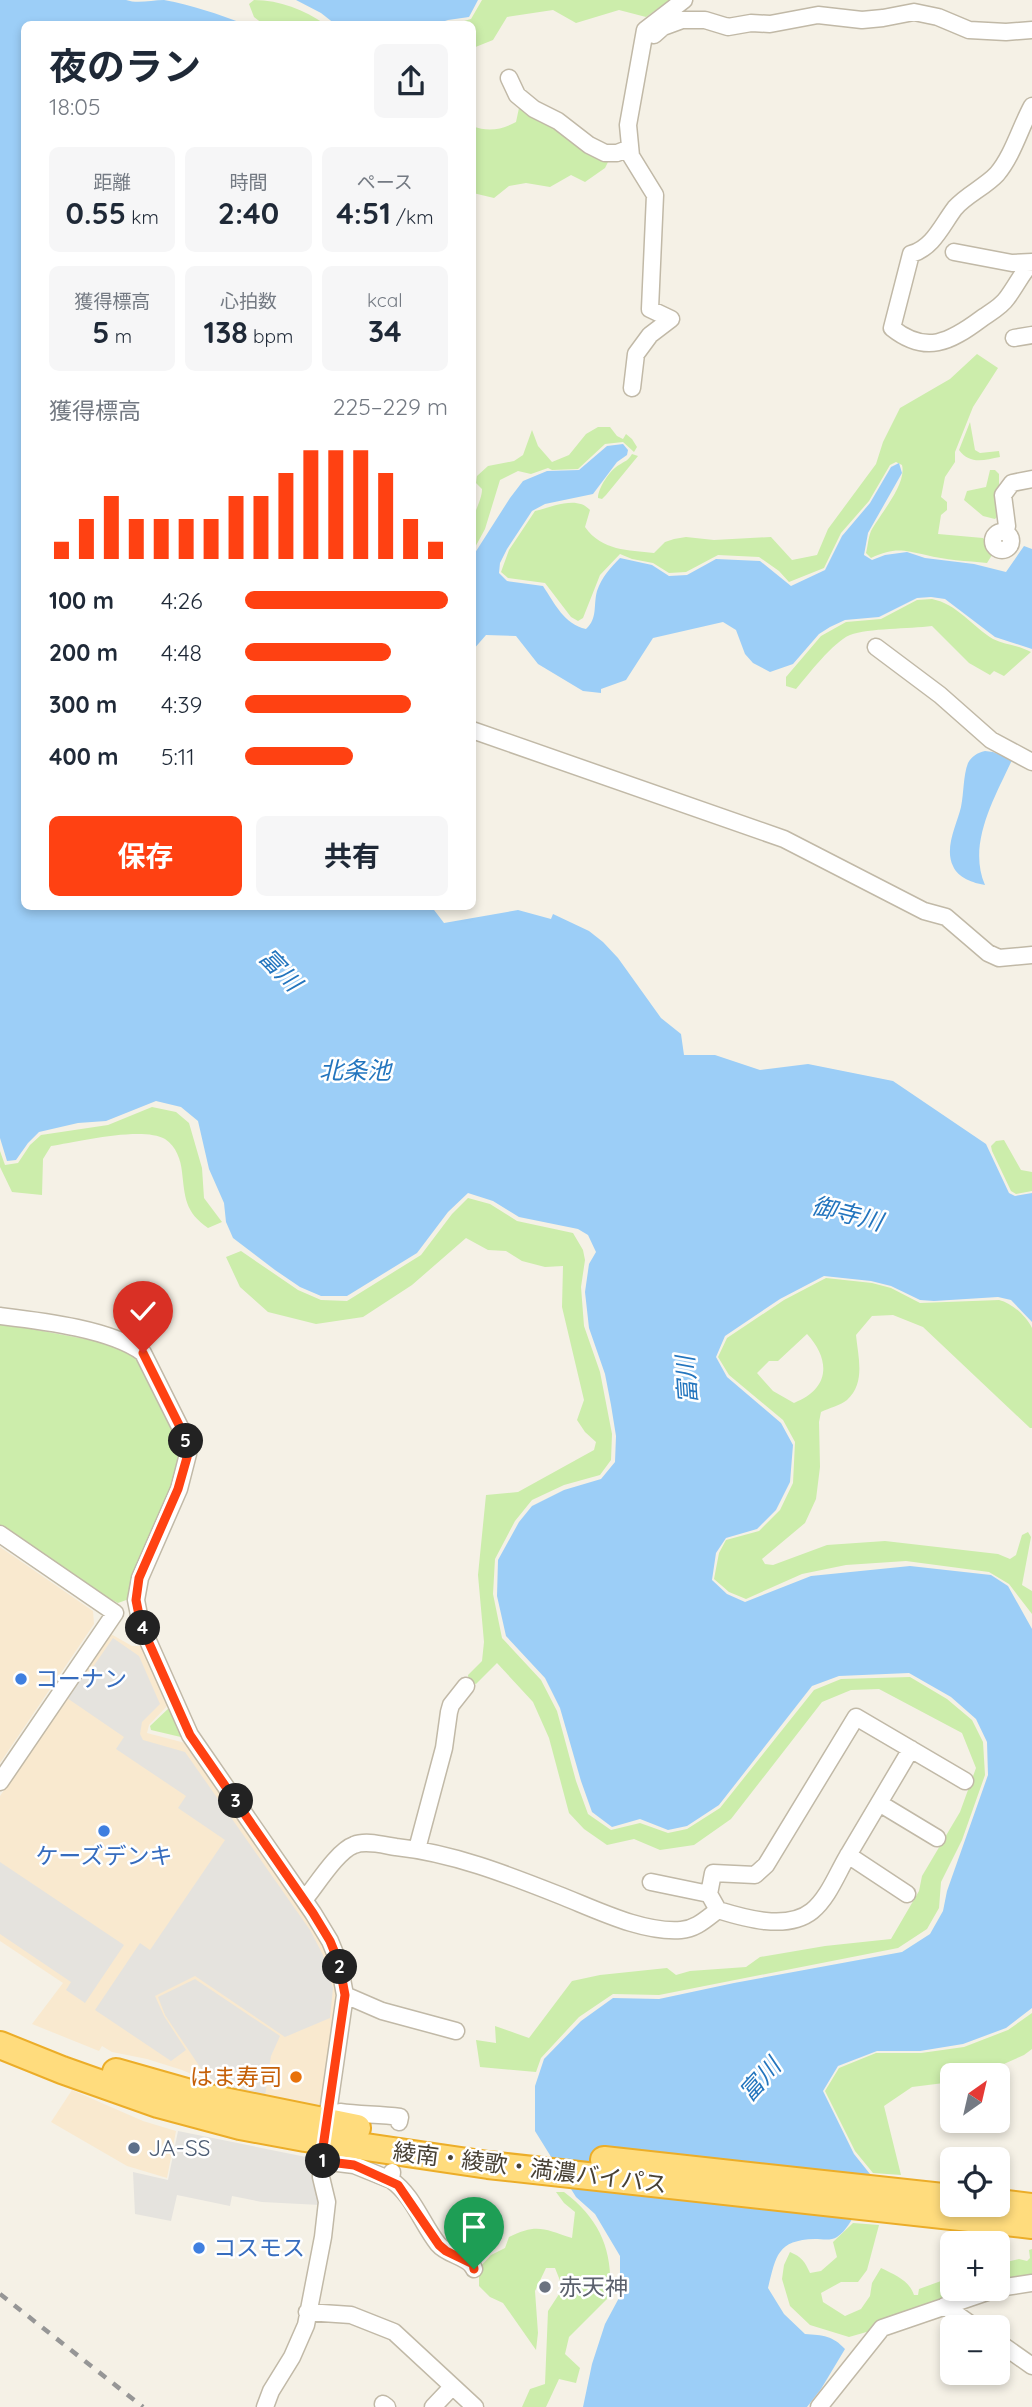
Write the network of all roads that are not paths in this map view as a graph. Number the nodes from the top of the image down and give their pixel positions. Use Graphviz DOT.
graph roads {
  1 [pos="684,0"];
  2 [pos="1032,30"];
  3 [pos="642,46"];
  4 [pos="509,78"];
  5 [pos="1032,106"];
  6 [pos="630,148"];
  7 [pos="954,252"];
  8 [pos="1032,262"];
  9 [pos="1032,335"];
  10 [pos="1014,338"];
  11 [pos="632,388"];
  12 [pos="1032,479"];
  13 [pos="1005,532"];
  14 [pos="876,647"];
  15 [pos="476,731"];
  16 [pos="1032,762"];
  17 [pos="1032,955"];
  18 [pos="0,1317"];
  19 [pos="0,1534"];
  20 [pos="466,1686"];
  21 [pos="911,1749"];
  22 [pos="965,1781"];
  23 [pos="0,1782"];
  24 [pos="879,1803"];
  25 [pos="937,1838"];
  26 [pos="417,1849"];
  27 [pos="848,1855"];
  28 [pos="651,1882"];
  29 [pos="709,1894"];
  30 [pos="907,1894"];
  31 [pos="304,1900"];
  32 [pos="718,1910"];
  33 [pos="345,1995"];
  34 [pos="0,2026"];
  35 [pos="456,2031"];
  36 [pos="0,2045"];
  37 [pos="399,2122"];
  38 [pos="324,2134"];
  39 [pos="940,2199"];
  40 [pos="901,2202"];
  41 [pos="1010,2204"];
  42 [pos="1032,2207"];
  43 [pos="1032,2225"];
  44 [pos="474,2269"];
  45 [pos="1032,2283"];
  46 [pos="1010,2287"];
  47 [pos="961,2301"];
  48 [pos="946,2306"];
  49 [pos="307,2312"];
  50 [pos="958,2315"];
  51 [pos="1010,2350"];
  52 [pos="1032,2366"];
  53 [pos="452,2387"];
  54 [pos="265,2407"];
  55 [pos="433,2407"];
  56 [pos="475,2407"];
  57 [pos="819,2407"];
  1 -- 3 [label="street"];
  2 -- 3 [label="street"];
  3 -- 6 [label="street"];
  4 -- 6 [label="street"];
  5 -- 8 [label="street"];
  6 -- 11 [label="street"];
  7 -- 8 [label="street"];
  9 -- 10 [label="street"];
  12 -- 13 [label="street"];
  14 -- 16 [label="street"];
  15 -- 17 [label="street"];
  18 -- 31 [label="street"];
  19 -- 23 [label="street"];
  20 -- 26 [label="street"];
  21 -- 22 [label="street"];
  21 -- 24 [label="street"];
  21 -- 29 [label="street"];
  24 -- 25 [label="street"];
  24 -- 27 [label="street"];
  26 -- 31 [label="street"];
  26 -- 32 [label="street"];
  27 -- 30 [label="street"];
  27 -- 32 [label="street"];
  28 -- 29 [label="street"];
  29 -- 32 [label="street"];
  31 -- 33 [label="street"];
  33 -- 35 [label="street"];
  33 -- 38 [label="street"];
  34 -- 38 [label="highway, 綾南・綾歌・満濃バイパス"];
  36 -- 38 [label="highway, 綾南・綾歌・満濃バイパス"];
  37 -- 38 [label="street"];
  38 -- 40 [label="highway, 綾南・綾歌・満濃バイパス"];
  38 -- 44 [label="street"];
  38 -- 49 [label="street"];
  39 -- 40 [label="highway, 綾南・綾歌・満濃バイパス"];
  40 -- 43 [label="highway, 綾南・綾歌・満濃バイパス"];
  41 -- 42 [label="highway"];
  45 -- 46 [label="street"];
  47 -- 48 [label="street"];
  48 -- 50 [label="street"];
  48 -- 57 [label="street"];
  49 -- 53 [label="street"];
  49 -- 54 [label="street"];
  51 -- 52 [label="street"];
  53 -- 55 [label="street"];
  53 -- 56 [label="street"];
}
